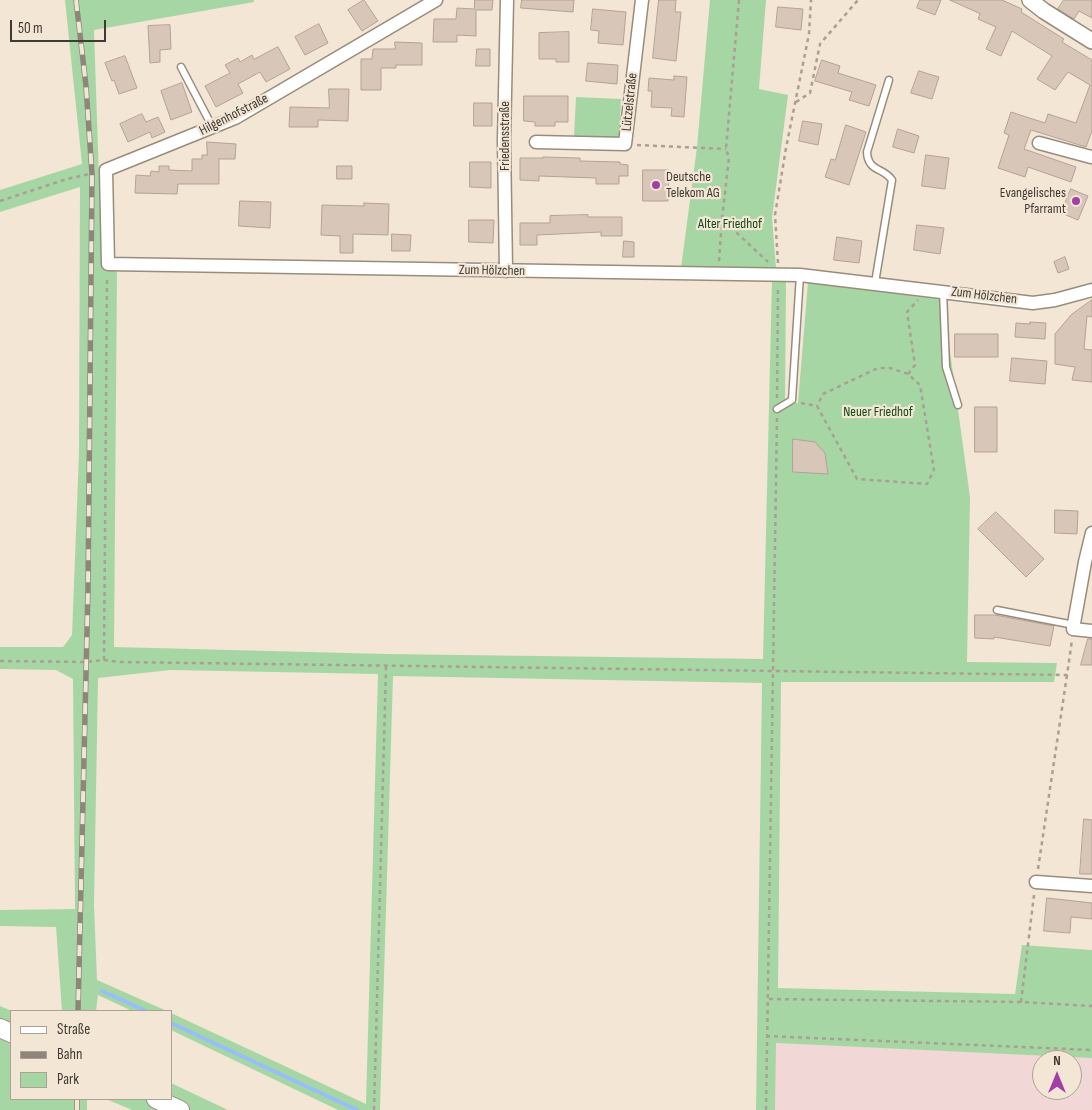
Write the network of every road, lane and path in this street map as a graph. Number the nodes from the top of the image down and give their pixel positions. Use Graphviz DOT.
graph roads {
  1 [pos="436,0"];
  2 [pos="507,0"];
  3 [pos="642,0"];
  4 [pos="739,0"];
  5 [pos="811,0"];
  6 [pos="858,0"];
  7 [pos="1030,0"];
  8 [pos="1092,41"];
  9 [pos="181,67"];
  10 [pos="889,80"];
  11 [pos="796,102"];
  12 [pos="213,128"];
  13 [pos="536,142"];
  14 [pos="625,144"];
  15 [pos="1038,144"];
  16 [pos="726,149"];
  17 [pos="1092,159"];
  18 [pos="106,170"];
  19 [pos="0,201"];
  20 [pos="722,219"];
  21 [pos="719,261"];
  22 [pos="108,264"];
  23 [pos="506,271"];
  24 [pos="778,274"];
  25 [pos="800,274"];
  26 [pos="875,283"];
  27 [pos="926,289"];
  28 [pos="1092,290"];
  29 [pos="943,291"];
  30 [pos="908,374"];
  31 [pos="792,400"];
  32 [pos="958,405"];
  33 [pos="817,406"];
  34 [pos="777,409"];
  35 [pos="1092,534"];
  36 [pos="998,610"];
  37 [pos="1074,627"];
  38 [pos="1092,630"];
  39 [pos="104,660"];
  40 [pos="0,661"];
  41 [pos="386,666"];
  42 [pos="772,672"];
  43 [pos="1067,675"];
  44 [pos="1036,882"];
  45 [pos="1092,886"];
  46 [pos="768,999"];
  47 [pos="1021,1002"];
  48 [pos="1092,1006"];
  49 [pos="766,1036"];
  50 [pos="1092,1050"];
  51 [pos="158,1100"];
  52 [pos="180,1110"];
  53 [pos="374,1110"];
  54 [pos="766,1110"];
  1 -- 12 [label="street, Hilgenhofstraße"];
  2 -- 23 [label="street, Friedensstraße"];
  3 -- 14 [label="street, Lützelstraße"];
  4 -- 16 [label="path"];
  5 -- 11 [label="path"];
  6 -- 11 [label="path"];
  7 -- 8 [label="street"];
  9 -- 12 [label="lane"];
  10 -- 26 [label="lane"];
  11 -- 24 [label="path"];
  12 -- 18 [label="street, Hilgenhofstraße"];
  13 -- 14 [label="street, Lützelstraße"];
  14 -- 16 [label="path"];
  15 -- 17 [label="street"];
  16 -- 20 [label="path"];
  18 -- 19 [label="path"];
  18 -- 22 [label="street"];
  20 -- 21 [label="path"];
  20 -- 24 [label="path"];
  22 -- 23 [label="street, Zum Hölzchen"];
  22 -- 39 [label="path"];
  23 -- 24 [label="street, Zum Hölzchen"];
  24 -- 25 [label="street, Zum Hölzchen"];
  24 -- 34 [label="path"];
  25 -- 26 [label="street, Zum Hölzchen"];
  25 -- 31 [label="lane"];
  26 -- 27 [label="street, Zum Hölzchen"];
  27 -- 29 [label="street, Zum Hölzchen"];
  27 -- 30 [label="path"];
  28 -- 29 [label="street, Zum Hölzchen"];
  29 -- 32 [label="lane"];
  30 -- 33 [label="path"];
  30 -- 33 [label="path"];
  31 -- 33 [label="path"];
  31 -- 34 [label="lane"];
  34 -- 42 [label="path"];
  35 -- 37 [label="street"];
  36 -- 37 [label="lane"];
  37 -- 38 [label="street"];
  37 -- 43 [label="path"];
  39 -- 40 [label="path"];
  39 -- 41 [label="path"];
  41 -- 42 [label="path"];
  41 -- 53 [label="path"];
  42 -- 43 [label="path"];
  42 -- 46 [label="path"];
  43 -- 44 [label="path"];
  44 -- 45 [label="street"];
  44 -- 47 [label="path"];
  46 -- 47 [label="path"];
  46 -- 49 [label="path"];
  47 -- 48 [label="path"];
  49 -- 50 [label="path"];
  49 -- 54 [label="path"];
  51 -- 52 [label="main road"];
}
